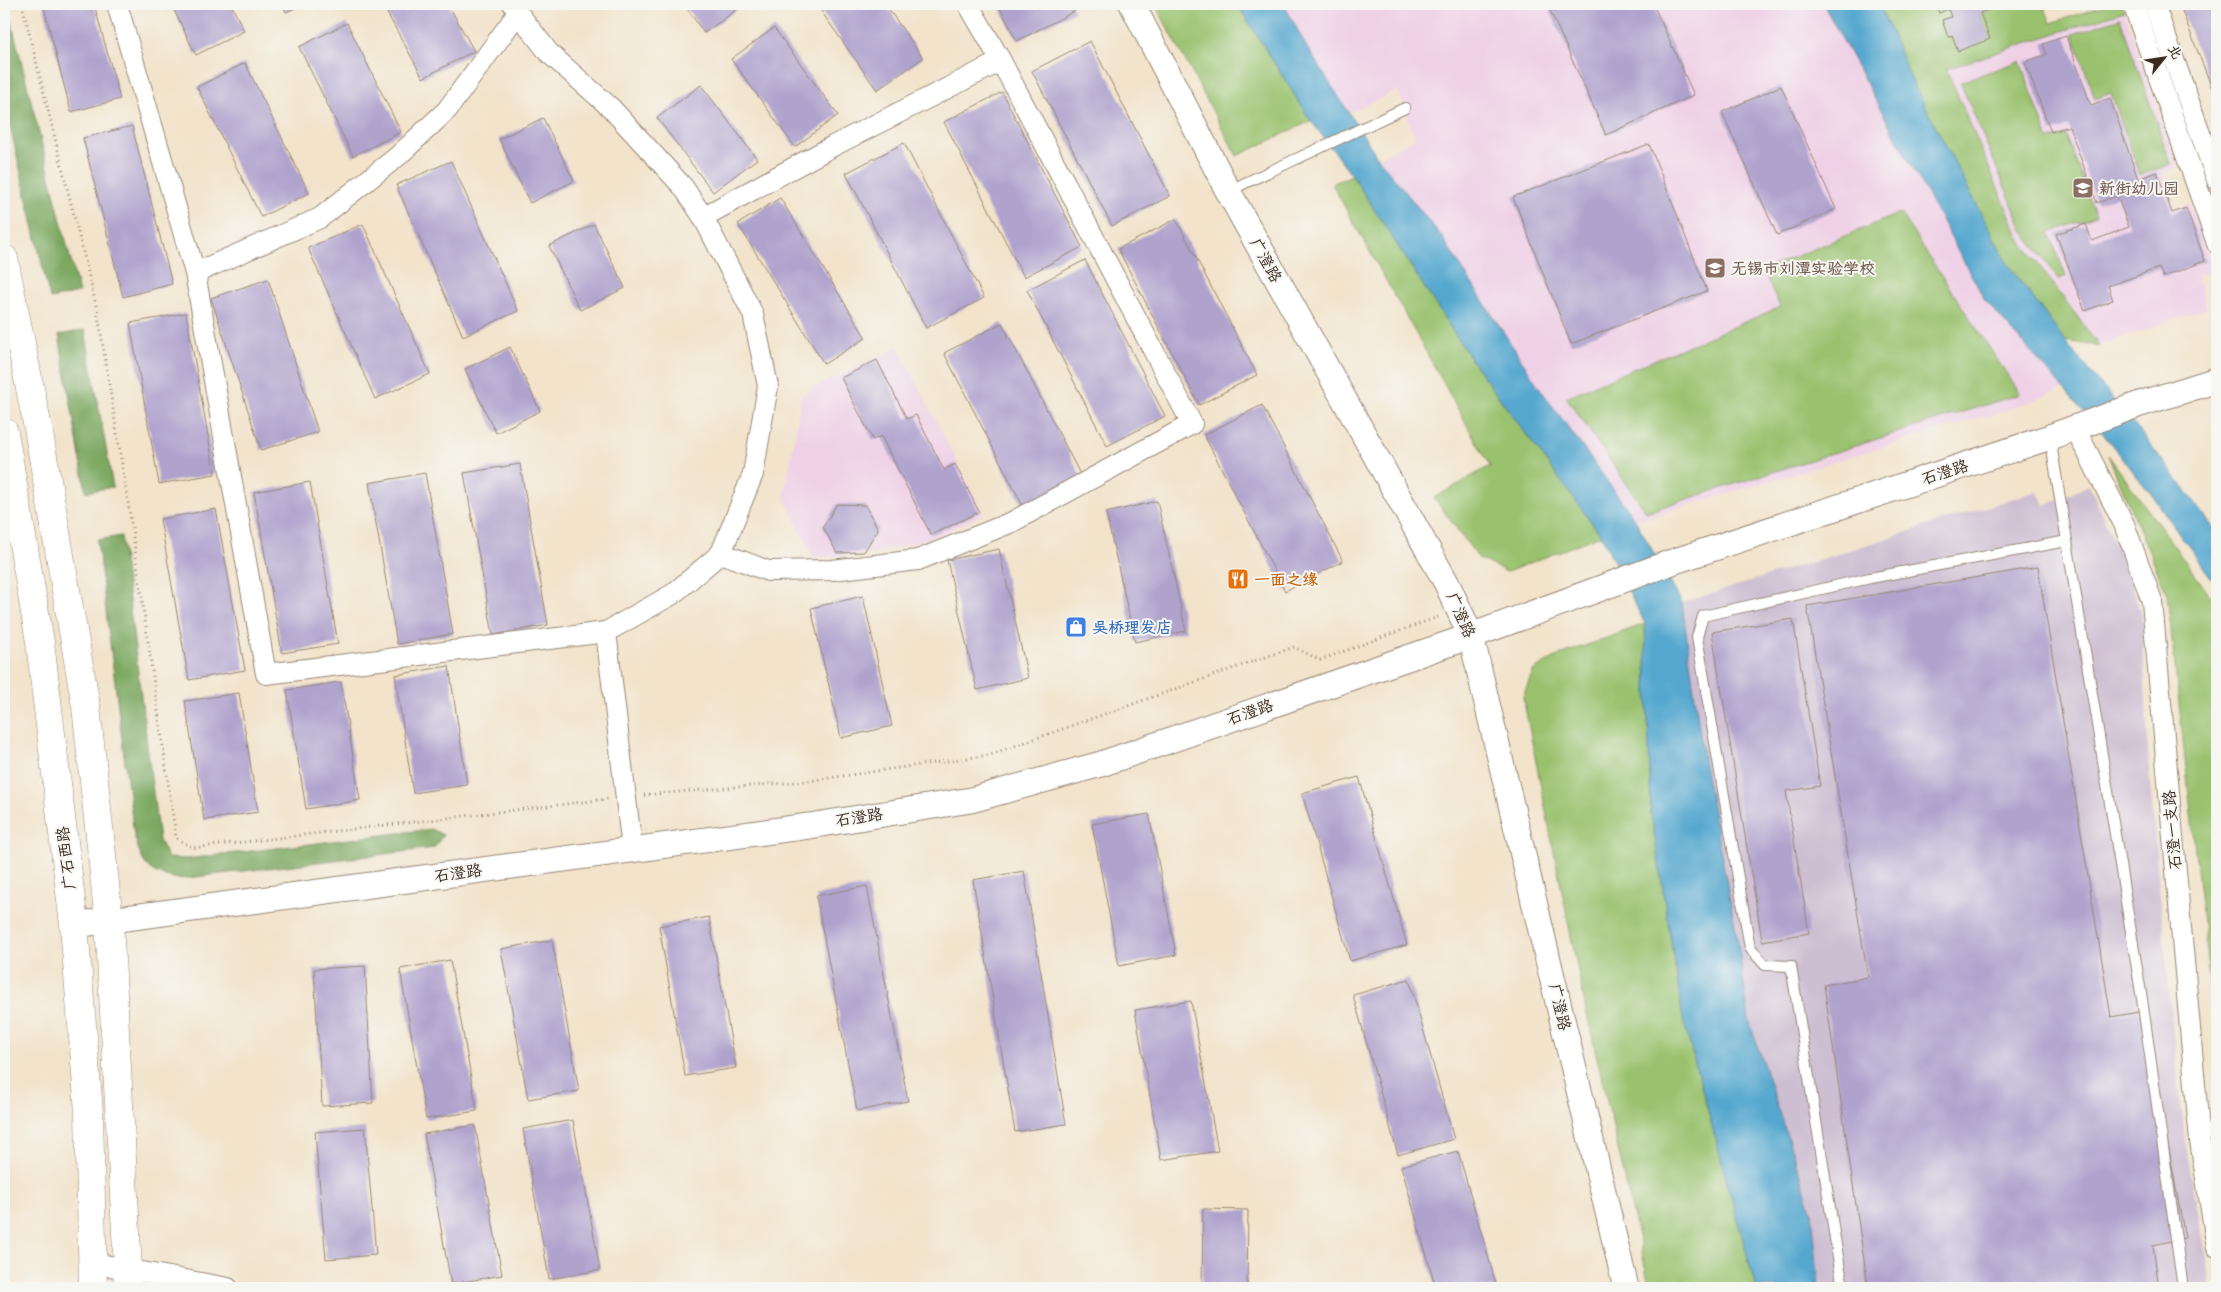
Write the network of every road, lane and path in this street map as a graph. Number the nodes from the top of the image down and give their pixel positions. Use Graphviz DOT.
graph roads {
  1 [pos="117,4"];
  2 [pos="968,4"];
  3 [pos="1132,4"];
  4 [pos="2133,4"];
  5 [pos="2154,4"];
  6 [pos="515,8"];
  7 [pos="1001,62"];
  8 [pos="1405,108"];
  9 [pos="2217,180"];
  10 [pos="1228,191"];
  11 [pos="703,217"];
  12 [pos="2217,243"];
  13 [pos="4,260"];
  14 [pos="195,273"];
  15 [pos="2217,380"];
  16 [pos="2075,428"];
  17 [pos="4,432"];
  18 [pos="2050,436"];
  19 [pos="2067,541"];
  20 [pos="721,553"];
  21 [pos="606,632"];
  22 [pos="1471,636"];
  23 [pos="632,848"];
  24 [pos="109,921"];
  25 [pos="74,925"];
  26 [pos="2217,1247"];
  27 [pos="93,1276"];
  28 [pos="127,1279"];
  29 [pos="228,1288"];
  30 [pos="1626,1288"];
  31 [pos="1843,1288"];
  32 [pos="2183,1288"];
  1 -- 14 [label="street"];
  2 -- 7 [label="street"];
  3 -- 10 [label="street, 广澄路"];
  4 -- 12 [label="street"];
  5 -- 9 [label="street"];
  6 -- 11 [label="street"];
  6 -- 14 [label="street"];
  7 -- 11 [label="street"];
  7 -- 20 [label="street"];
  8 -- 10 [label="lane"];
  10 -- 22 [label="street, 广澄路"];
  11 -- 20 [label="street"];
  13 -- 24 [label="main road"];
  14 -- 21 [label="street"];
  15 -- 16 [label="street, 石澄路"];
  16 -- 18 [label="street, 石澄路"];
  16 -- 26 [label="street, 石澄一支路"];
  17 -- 25 [label="main road, 广石西路"];
  18 -- 19 [label="lane"];
  18 -- 22 [label="street, 石澄路"];
  19 -- 31 [label="lane"];
  19 -- 32 [label="lane"];
  20 -- 21 [label="street"];
  21 -- 23 [label="street"];
  22 -- 23 [label="street, 石澄路"];
  22 -- 30 [label="street, 广澄路"];
  23 -- 24 [label="street, 石澄路"];
  24 -- 25 [label="street, 石澄路"];
  24 -- 28 [label="main road"];
  25 -- 27 [label="main road, 广石西路"];
  27 -- 28 [label="street"];
  28 -- 29 [label="street"];
}
